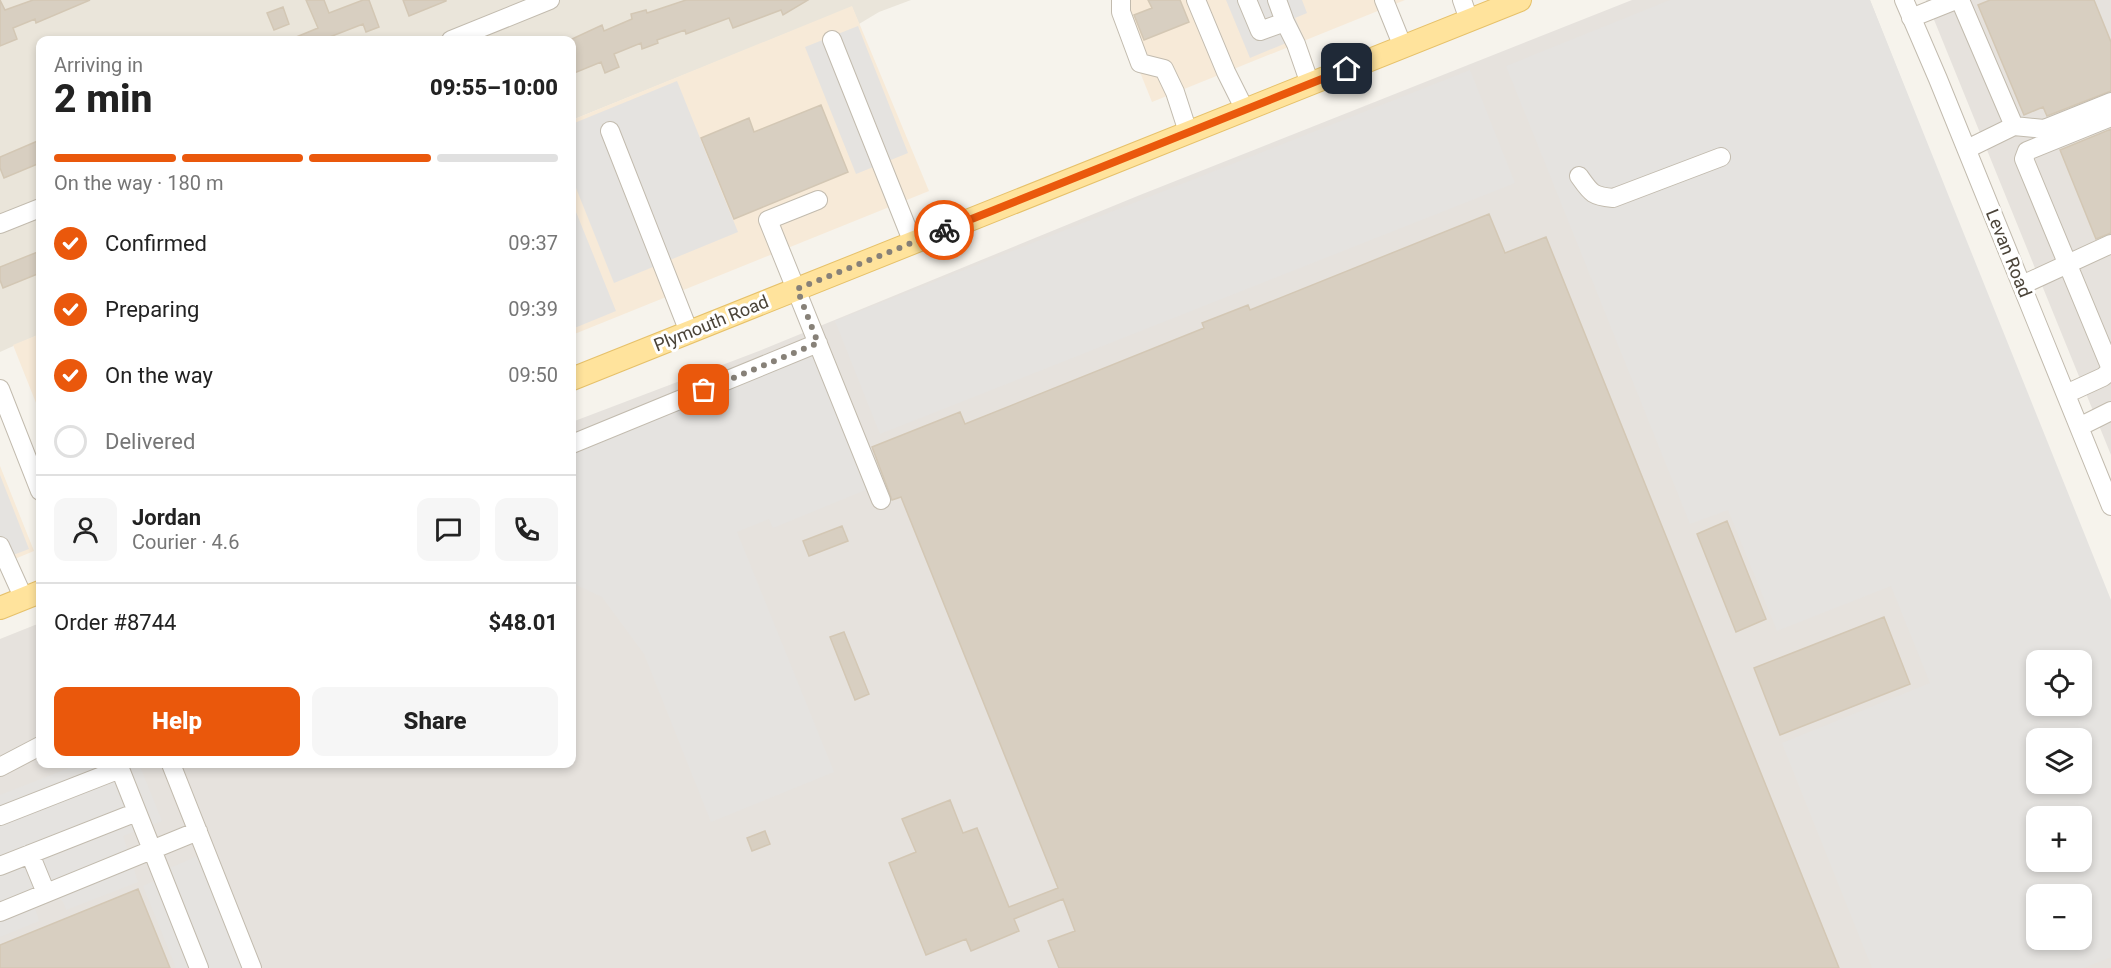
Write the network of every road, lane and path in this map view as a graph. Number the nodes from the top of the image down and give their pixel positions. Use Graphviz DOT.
graph roads {
  1 [pos="550,0"];
  2 [pos="1121,0"];
  3 [pos="1196,0"];
  4 [pos="1247,0"];
  5 [pos="1277,0"];
  6 [pos="1384,0"];
  7 [pos="1520,0"];
  8 [pos="1904,0"];
  9 [pos="1958,0"];
  10 [pos="1465,10"];
  11 [pos="1911,18"];
  12 [pos="1285,22"];
  13 [pos="461,36"];
  14 [pos="832,40"];
  15 [pos="1403,47"];
  16 [pos="1310,84"];
  17 [pos="2111,102"];
  18 [pos="1245,110"];
  19 [pos="2111,117"];
  20 [pos="2014,126"];
  21 [pos="610,131"];
  22 [pos="1188,132"];
  23 [pos="2047,135"];
  24 [pos="1966,149"];
  25 [pos="1721,157"];
  26 [pos="1579,176"];
  27 [pos="818,200"];
  28 [pos="36,210"];
  29 [pos="0,224"];
  30 [pos="914,243"];
  31 [pos="2111,244"];
  32 [pos="2068,265"];
  33 [pos="2022,285"];
  34 [pos="797,289"];
  35 [pos="689,332"];
  36 [pos="818,343"];
  37 [pos="576,377"];
  38 [pos="0,389"];
  39 [pos="2066,393"];
  40 [pos="2111,411"];
  41 [pos="2079,427"];
  42 [pos="576,442"];
  43 [pos="36,481"];
  44 [pos="881,500"];
  45 [pos="2111,506"];
  46 [pos="0,546"];
  47 [pos="32,596"];
  48 [pos="0,608"];
  49 [pos="36,748"];
  50 [pos="0,768"];
  51 [pos="173,768"];
  52 [pos="137,812"];
  53 [pos="0,816"];
  54 [pos="198,831"];
  55 [pos="152,850"];
  56 [pos="30,854"];
  57 [pos="0,866"];
  58 [pos="46,893"];
  59 [pos="0,912"];
  60 [pos="199,968"];
  61 [pos="252,968"];
  1 -- 13 [label="street"];
  2 -- 22 [label="street"];
  3 -- 18 [label="street"];
  4 -- 12 [label="street"];
  5 -- 12 [label="street"];
  6 -- 15 [label="street"];
  7 -- 10 [label="main road, Plymouth Road"];
  8 -- 11 [label="street, Levan Road"];
  9 -- 11 [label="street"];
  9 -- 20 [label="street"];
  10 -- 15 [label="main road, Plymouth Road"];
  11 -- 24 [label="street, Levan Road"];
  12 -- 16 [label="street"];
  14 -- 30 [label="street"];
  15 -- 16 [label="main road, Plymouth Road"];
  16 -- 18 [label="main road, Plymouth Road"];
  17 -- 23 [label="street"];
  18 -- 22 [label="main road, Plymouth Road"];
  19 -- 23 [label="street"];
  20 -- 23 [label="street"];
  20 -- 24 [label="street"];
  21 -- 35 [label="street"];
  22 -- 30 [label="main road, Plymouth Road"];
  23 -- 32 [label="street"];
  24 -- 33 [label="street, Levan Road"];
  25 -- 26 [label="street"];
  27 -- 34 [label="street"];
  28 -- 29 [label="street"];
  30 -- 34 [label="main road, Plymouth Road"];
  31 -- 32 [label="street"];
  32 -- 33 [label="street"];
  32 -- 39 [label="street"];
  33 -- 39 [label="street, Levan Road"];
  34 -- 35 [label="main road, Plymouth Road"];
  34 -- 36 [label="street"];
  35 -- 37 [label="main road, Plymouth Road"];
  36 -- 42 [label="street"];
  36 -- 44 [label="street"];
  38 -- 43 [label="street"];
  39 -- 41 [label="street, Levan Road"];
  40 -- 41 [label="street"];
  41 -- 45 [label="street, Levan Road"];
  46 -- 47 [label="street"];
  47 -- 48 [label="main road"];
  49 -- 50 [label="street"];
  51 -- 54 [label="street"];
  52 -- 53 [label="street"];
  52 -- 55 [label="street"];
  52 -- 56 [label="street"];
  54 -- 55 [label="street"];
  54 -- 61 [label="street"];
  55 -- 58 [label="street"];
  55 -- 60 [label="street"];
  56 -- 57 [label="street"];
  56 -- 58 [label="street"];
  58 -- 59 [label="street"];
}
